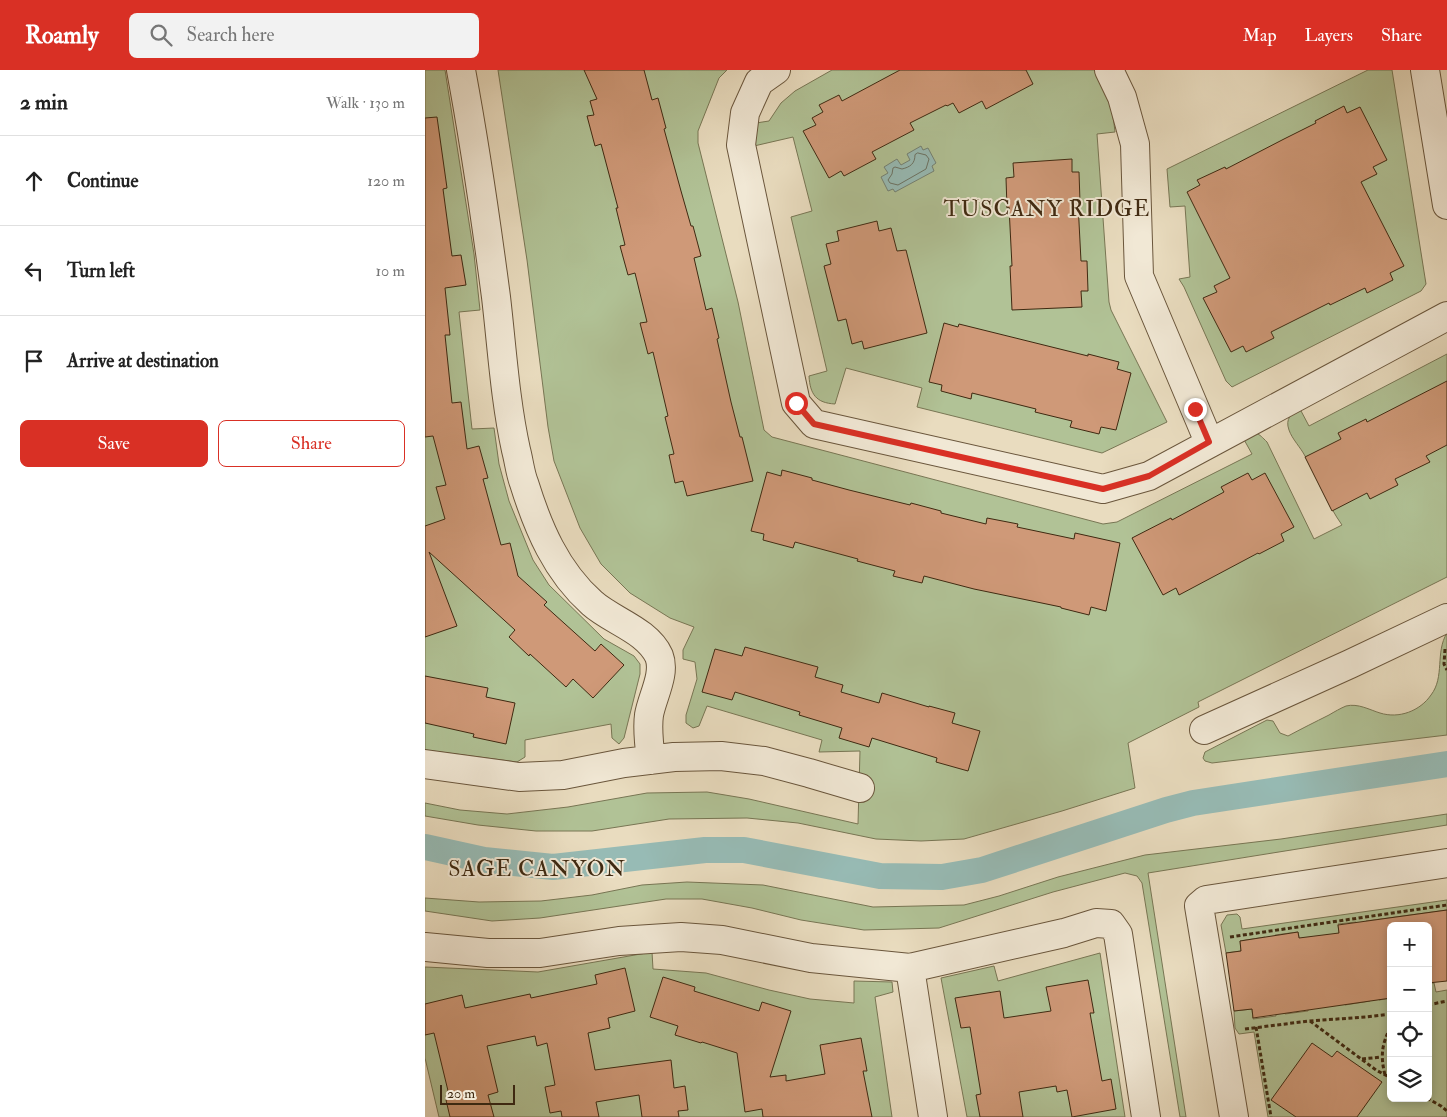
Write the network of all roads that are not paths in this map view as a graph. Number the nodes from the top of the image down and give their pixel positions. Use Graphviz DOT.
graph roads {
  1 [pos="461,70"];
  2 [pos="776,70"];
  3 [pos="1109,70"];
  4 [pos="1425,70"];
  5 [pos="1447,205"];
  6 [pos="1447,316"];
  7 [pos="1209,442"];
  8 [pos="1447,618"];
  9 [pos="1204,730"];
  10 [pos="651,760"];
  11 [pos="425,764"];
  12 [pos="860,788"];
  13 [pos="1447,863"];
  14 [pos="425,947"];
  15 [pos="911,968"];
  16 [pos="933,1117"];
  17 [pos="1146,1117"];
  18 [pos="1234,1117"];
  1 -- 10 [label="lane"];
  2 -- 7 [label="lane"];
  3 -- 7 [label="lane"];
  4 -- 5 [label="lane"];
  6 -- 7 [label="lane"];
  8 -- 9 [label="lane"];
  10 -- 11 [label="lane"];
  10 -- 12 [label="lane"];
  13 -- 18 [label="lane"];
  14 -- 15 [label="lane"];
  15 -- 16 [label="lane"];
  15 -- 17 [label="lane"];
}
